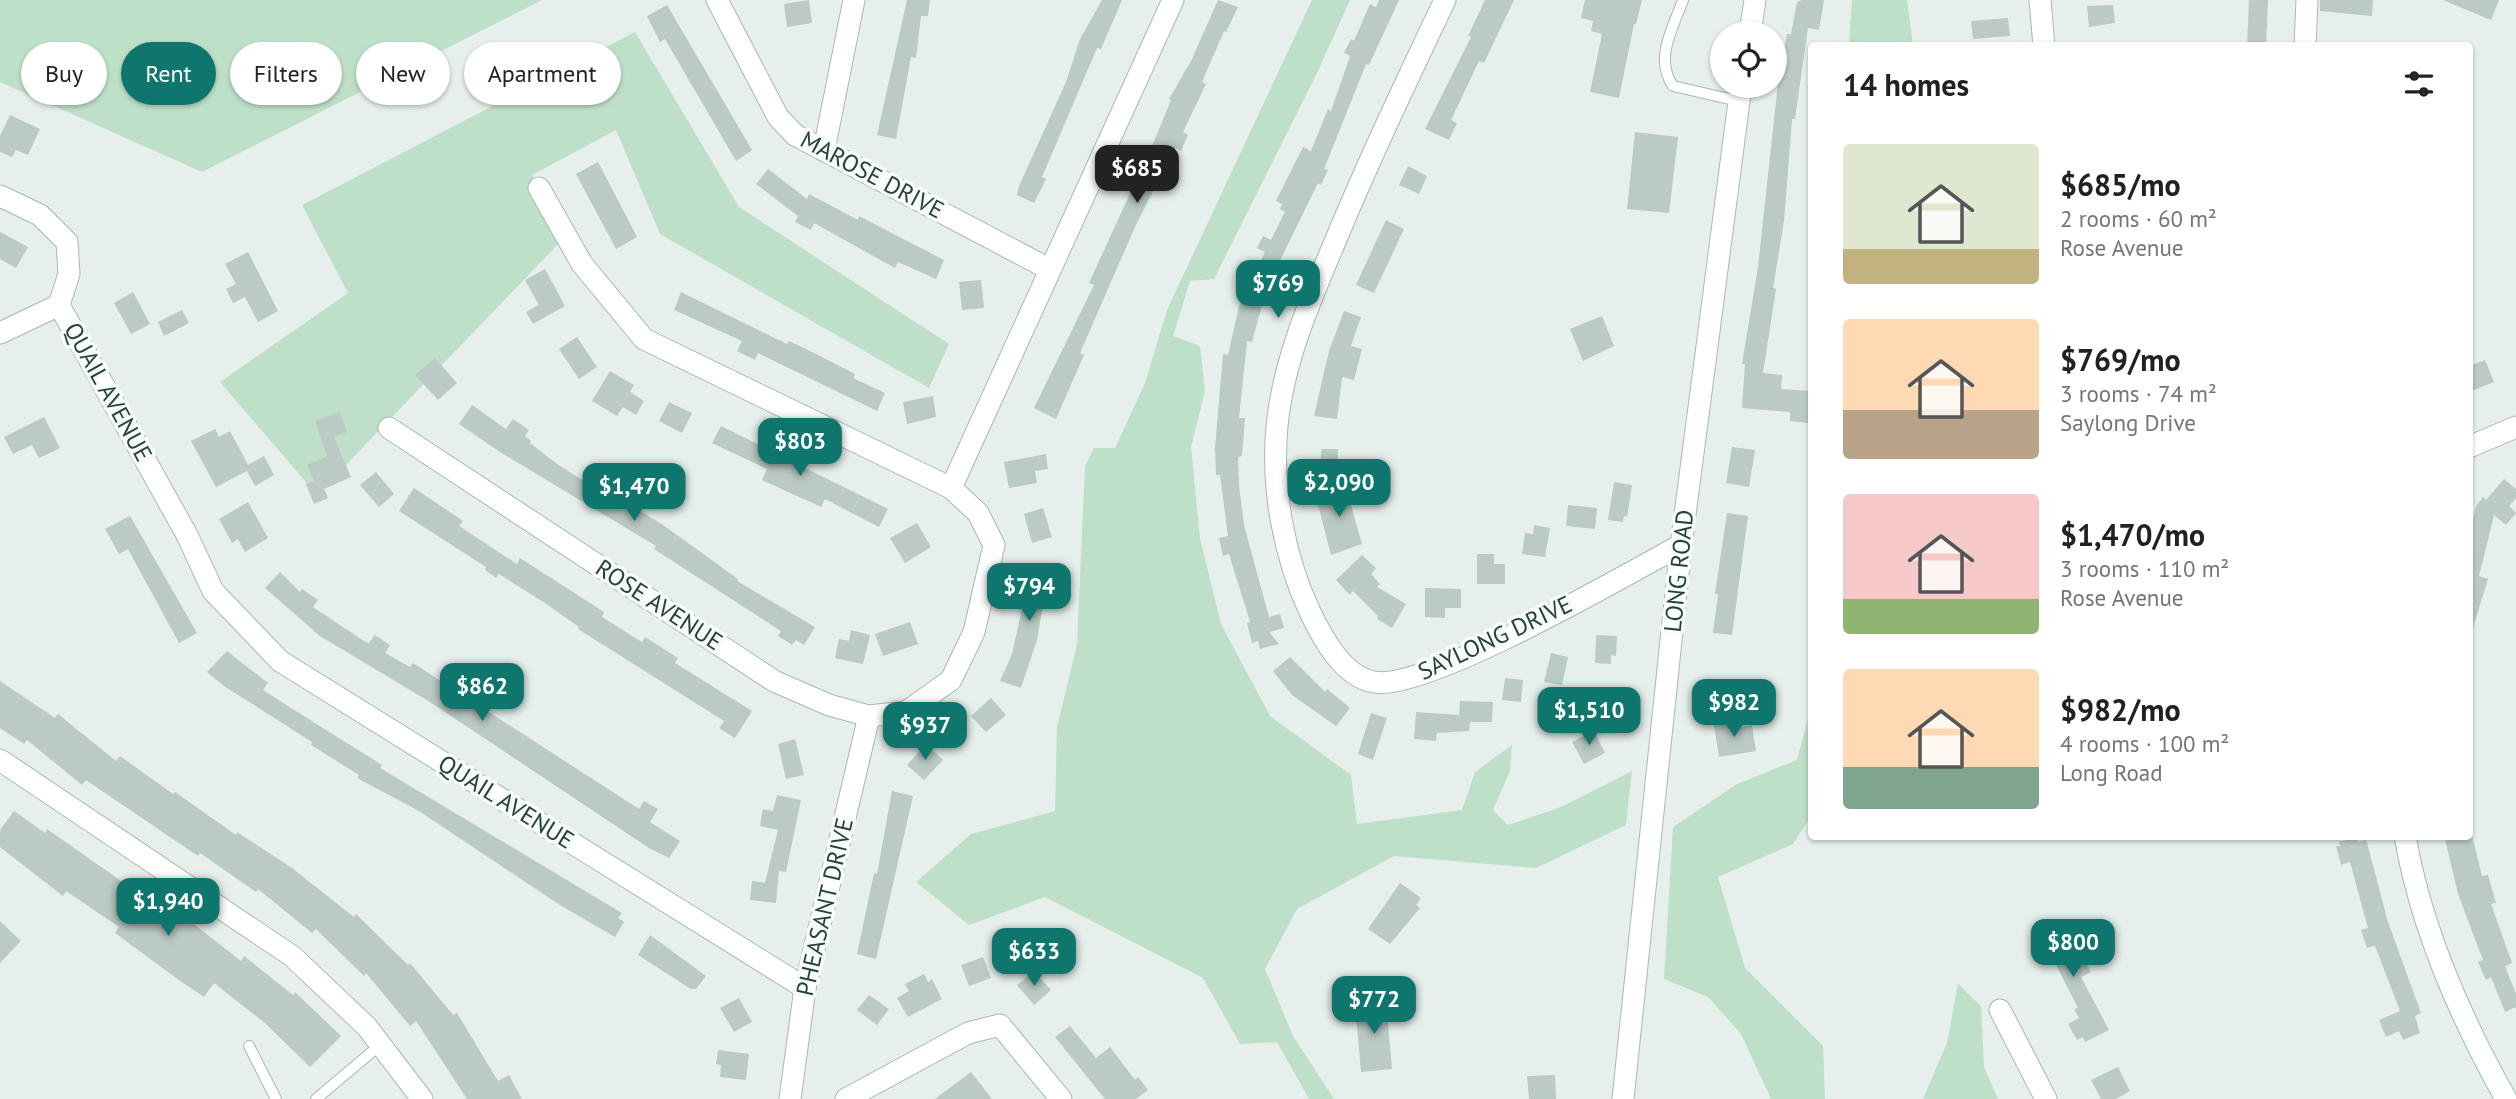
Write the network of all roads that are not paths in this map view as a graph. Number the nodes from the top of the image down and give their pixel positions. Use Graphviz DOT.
graph roads {
  1 [pos="717,0"];
  2 [pos="854,0"];
  3 [pos="1173,0"];
  4 [pos="1445,0"];
  5 [pos="1683,0"];
  6 [pos="1755,0"];
  7 [pos="2040,0"];
  8 [pos="2307,0"];
  9 [pos="1752,21"];
  10 [pos="2044,42"];
  11 [pos="2305,42"];
  12 [pos="1710,90"];
  13 [pos="1739,98"];
  14 [pos="824,150"];
  15 [pos="539,188"];
  16 [pos="0,196"];
  17 [pos="1049,269"];
  18 [pos="59,305"];
  19 [pos="0,333"];
  20 [pos="389,428"];
  21 [pos="2516,428"];
  22 [pos="2473,445"];
  23 [pos="951,488"];
  24 [pos="1681,545"];
  25 [pos="869,716"];
  26 [pos="0,760"];
  27 [pos="2406,840"];
  28 [pos="805,988"];
  29 [pos="2000,1010"];
  30 [pos="380,1045"];
  31 [pos="249,1046"];
  32 [pos="276,1099"];
  33 [pos="316,1099"];
  34 [pos="422,1099"];
  35 [pos="790,1099"];
  36 [pos="846,1099"];
  37 [pos="1061,1099"];
  38 [pos="1623,1099"];
  39 [pos="2046,1099"];
  40 [pos="2506,1099"];
  1 -- 14 [label="street, MAROSE DRIVE"];
  2 -- 14 [label="street"];
  3 -- 17 [label="street"];
  4 -- 24 [label="street, SAYLONG DRIVE"];
  5 -- 12 [label="lane"];
  6 -- 9 [label="street"];
  7 -- 10 [label="street"];
  8 -- 11 [label="street"];
  13 -- 24 [label="street, LONG ROAD"];
  14 -- 17 [label="street, MAROSE DRIVE"];
  15 -- 23 [label="street"];
  16 -- 18 [label="street"];
  17 -- 23 [label="street"];
  18 -- 19 [label="street"];
  18 -- 28 [label="street, QUAIL AVENUE"];
  20 -- 25 [label="street, ROSE AVENUE"];
  21 -- 22 [label="street"];
  23 -- 25 [label="street"];
  24 -- 38 [label="street, LONG ROAD"];
  25 -- 28 [label="street, PHEASANT DRIVE"];
  26 -- 30 [label="street"];
  27 -- 40 [label="street"];
  28 -- 35 [label="street, PHEASANT DRIVE"];
  29 -- 39 [label="street"];
  30 -- 33 [label="lane"];
  30 -- 34 [label="street"];
  31 -- 32 [label="lane"];
  36 -- 37 [label="street"];
}
